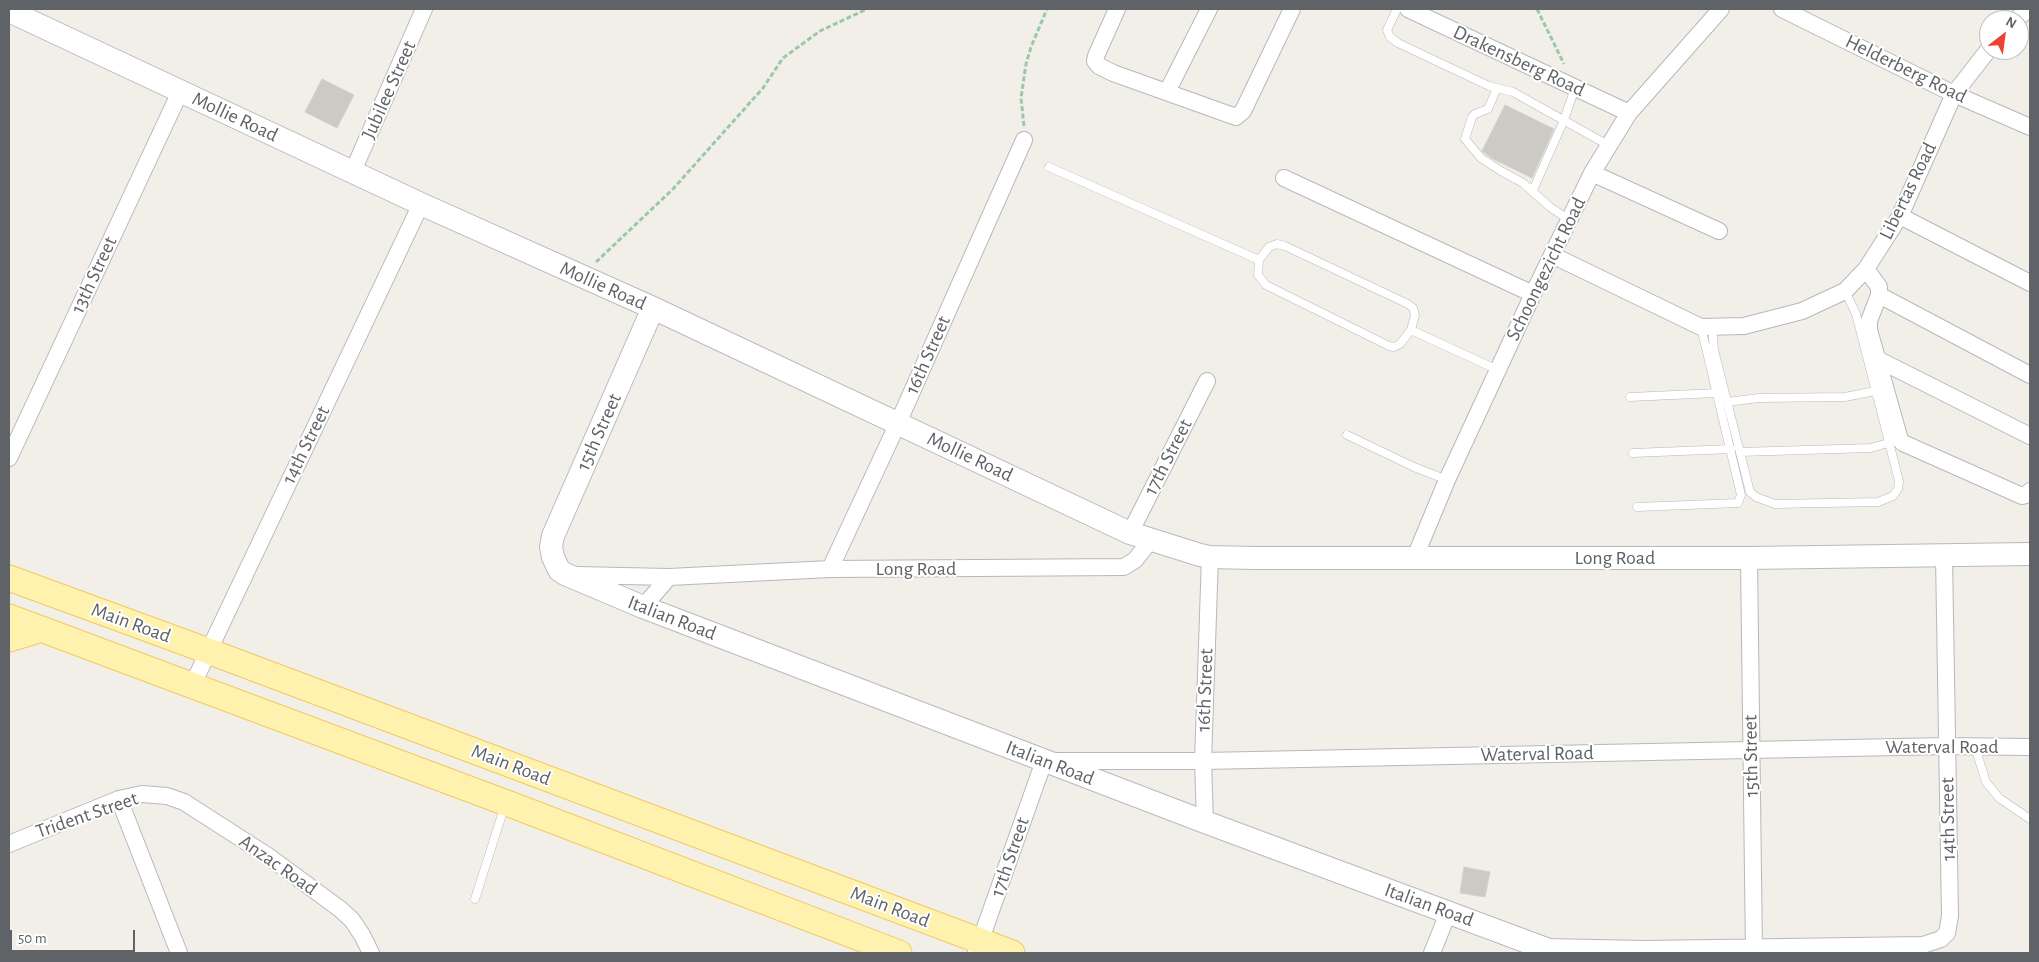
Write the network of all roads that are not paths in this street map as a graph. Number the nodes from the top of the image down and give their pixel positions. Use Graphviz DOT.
graph roads {
  1 [pos="424,9"];
  2 [pos="1117,9"];
  3 [pos="1209,9"];
  4 [pos="1292,9"];
  5 [pos="1397,9"];
  6 [pos="1408,9"];
  7 [pos="1721,9"];
  8 [pos="1782,9"];
  9 [pos="9,11"];
  10 [pos="1980,60"];
  11 [pos="1497,88"];
  12 [pos="1575,88"];
  13 [pos="180,92"];
  14 [pos="1167,92"];
  15 [pos="1954,94"];
  16 [pos="1629,113"];
  17 [pos="1564,120"];
  18 [pos="2030,127"];
  19 [pos="1024,140"];
  20 [pos="1608,145"];
  21 [pos="1049,168"];
  22 [pos="353,171"];
  23 [pos="1592,173"];
  24 [pos="1284,178"];
  25 [pos="1533,190"];
  26 [pos="421,204"];
  27 [pos="1900,216"];
  28 [pos="1569,220"];
  29 [pos="1719,231"];
  30 [pos="1552,256"];
  31 [pos="1259,260"];
  32 [pos="1866,270"];
  33 [pos="2030,284"];
  34 [pos="1845,291"];
  35 [pos="1534,294"];
  36 [pos="1879,295"];
  37 [pos="653,308"];
  38 [pos="1706,327"];
  39 [pos="1411,330"];
  40 [pos="1877,360"];
  41 [pos="1498,370"];
  42 [pos="2030,375"];
  43 [pos="1207,381"];
  44 [pos="1875,391"];
  45 [pos="1717,393"];
  46 [pos="1630,397"];
  47 [pos="1727,402"];
  48 [pos="898,423"];
  49 [pos="1347,435"];
  50 [pos="2030,436"];
  51 [pos="1888,443"];
  52 [pos="1731,449"];
  53 [pos="1740,452"];
  54 [pos="1633,453"];
  55 [pos="9,458"];
  56 [pos="1447,480"];
  57 [pos="2030,491"];
  58 [pos="1637,507"];
  59 [pos="1130,533"];
  60 [pos="1151,540"];
  61 [pos="2030,554"];
  62 [pos="1205,556"];
  63 [pos="1944,556"];
  64 [pos="1416,557"];
  65 [pos="1750,558"];
  66 [pos="559,566"];
  67 [pos="830,570"];
  68 [pos="669,577"];
  69 [pos="9,578"];
  70 [pos="643,607"];
  71 [pos="9,617"];
  72 [pos="42,629"];
  73 [pos="9,639"];
  74 [pos="208,651"];
  75 [pos="192,686"];
  76 [pos="1947,746"];
  77 [pos="1975,746"];
  78 [pos="2030,747"];
  79 [pos="1751,750"];
  80 [pos="1044,761"];
  81 [pos="1203,761"];
  82 [pos="167,796"];
  83 [pos="119,799"];
  84 [pos="506,803"];
  85 [pos="2030,819"];
  86 [pos="1205,822"];
  87 [pos="9,844"];
  88 [pos="475,899"];
  89 [pos="1448,912"];
  90 [pos="978,947"];
  91 [pos="1549,950"];
  92 [pos="1754,950"];
  93 [pos="179,953"];
  94 [pos="371,953"];
  95 [pos="899,953"];
  96 [pos="1012,953"];
  97 [pos="1432,953"];
  1 -- 22 [label="street, Jubilee Street"];
  2 -- 14 [label="street"];
  3 -- 14 [label="street"];
  4 -- 14 [label="street"];
  5 -- 11 [label="lane"];
  6 -- 12 [label="street, Drakensberg Road"];
  7 -- 16 [label="street, Schoongezicht Road"];
  8 -- 15 [label="street, Helderberg Road"];
  9 -- 13 [label="main road, Mollie Road"];
  10 -- 15 [label="street, Libertas Road"];
  11 -- 17 [label="lane"];
  11 -- 25 [label="lane"];
  12 -- 16 [label="street, Drakensberg Road"];
  12 -- 17 [label="lane"];
  13 -- 22 [label="main road, Mollie Road"];
  13 -- 55 [label="street, 13th Street"];
  15 -- 18 [label="street, Helderberg Road"];
  15 -- 27 [label="street, Libertas Road"];
  16 -- 20 [label="street, Schoongezicht Road"];
  17 -- 20 [label="lane"];
  17 -- 25 [label="lane"];
  19 -- 48 [label="street, 16th Street"];
  20 -- 23 [label="street, Schoongezicht Road"];
  21 -- 31 [label="lane"];
  22 -- 26 [label="main road, Mollie Road"];
  23 -- 28 [label="street, Schoongezicht Road"];
  23 -- 29 [label="street"];
  24 -- 35 [label="street"];
  25 -- 28 [label="lane"];
  26 -- 37 [label="main road, Mollie Road"];
  26 -- 74 [label="street, 14th Street"];
  27 -- 32 [label="street, Libertas Road"];
  27 -- 33 [label="street"];
  28 -- 30 [label="street, Schoongezicht Road"];
  30 -- 35 [label="street, Schoongezicht Road"];
  30 -- 38 [label="street, Libertas Road"];
  31 -- 39 [label="lane"];
  31 -- 39 [label="lane"];
  32 -- 34 [label="street, Libertas Road"];
  32 -- 36 [label="street"];
  34 -- 38 [label="street, Libertas Road"];
  34 -- 44 [label="lane"];
  35 -- 41 [label="street, Schoongezicht Road"];
  36 -- 40 [label="street"];
  36 -- 42 [label="street"];
  37 -- 48 [label="main road, Mollie Road"];
  37 -- 66 [label="main road, 15th Street"];
  38 -- 45 [label="lane"];
  38 -- 47 [label="lane"];
  39 -- 41 [label="lane"];
  40 -- 50 [label="street"];
  40 -- 57 [label="street"];
  41 -- 56 [label="street, Schoongezicht Road"];
  43 -- 59 [label="street, 17th Street"];
  44 -- 47 [label="lane"];
  44 -- 51 [label="lane"];
  45 -- 46 [label="lane"];
  45 -- 52 [label="lane"];
  47 -- 53 [label="lane"];
  48 -- 59 [label="main road, Mollie Road"];
  48 -- 67 [label="street, 16th Street"];
  49 -- 56 [label="lane"];
  51 -- 53 [label="lane"];
  51 -- 53 [label="lane"];
  52 -- 54 [label="lane"];
  52 -- 58 [label="lane"];
  56 -- 64 [label="street, Schoongezicht Road"];
  59 -- 60 [label="main road, Mollie Road"];
  60 -- 62 [label="main road, Mollie Road"];
  60 -- 67 [label="street, Long Road"];
  61 -- 63 [label="main road, Long Road"];
  62 -- 64 [label="main road, Long Road"];
  62 -- 81 [label="street, 16th Street"];
  63 -- 65 [label="main road, Long Road"];
  63 -- 76 [label="street, 14th Street"];
  64 -- 65 [label="main road, Long Road"];
  65 -- 79 [label="street, 15th Street"];
  66 -- 68 [label="street, Long Road"];
  66 -- 70 [label="main road, Italian Road"];
  67 -- 68 [label="street, Long Road"];
  68 -- 70 [label="street"];
  69 -- 74 [label="main road, Main Road"];
  70 -- 80 [label="main road, Italian Road"];
  71 -- 72 [label="main road, Main Road"];
  72 -- 73 [label="main road"];
  72 -- 75 [label="main road, Main Road"];
  74 -- 75 [label="street, 14th Street"];
  74 -- 90 [label="main road, Main Road"];
  75 -- 84 [label="main road, Main Road"];
  76 -- 77 [label="street, Waterval Road"];
  76 -- 79 [label="street, Waterval Road"];
  76 -- 92 [label="street, 14th Street"];
  77 -- 78 [label="street, Waterval Road"];
  77 -- 85 [label="lane"];
  79 -- 81 [label="street, Waterval Road"];
  79 -- 92 [label="street, 15th Street"];
  80 -- 81 [label="street, Waterval Road"];
  80 -- 86 [label="main road, Italian Road"];
  80 -- 90 [label="street, 17th Street"];
  81 -- 86 [label="street, 16th Street"];
  82 -- 83 [label="street, Trident Street"];
  82 -- 94 [label="street, Anzac Road"];
  83 -- 87 [label="street, Trident Street"];
  83 -- 93 [label="street"];
  84 -- 88 [label="lane"];
  84 -- 95 [label="main road, Main Road"];
  86 -- 89 [label="main road, Italian Road"];
  89 -- 91 [label="main road, Italian Road"];
  89 -- 97 [label="street"];
  90 -- 96 [label="main road, Main Road"];
  91 -- 92 [label="street"];
}
